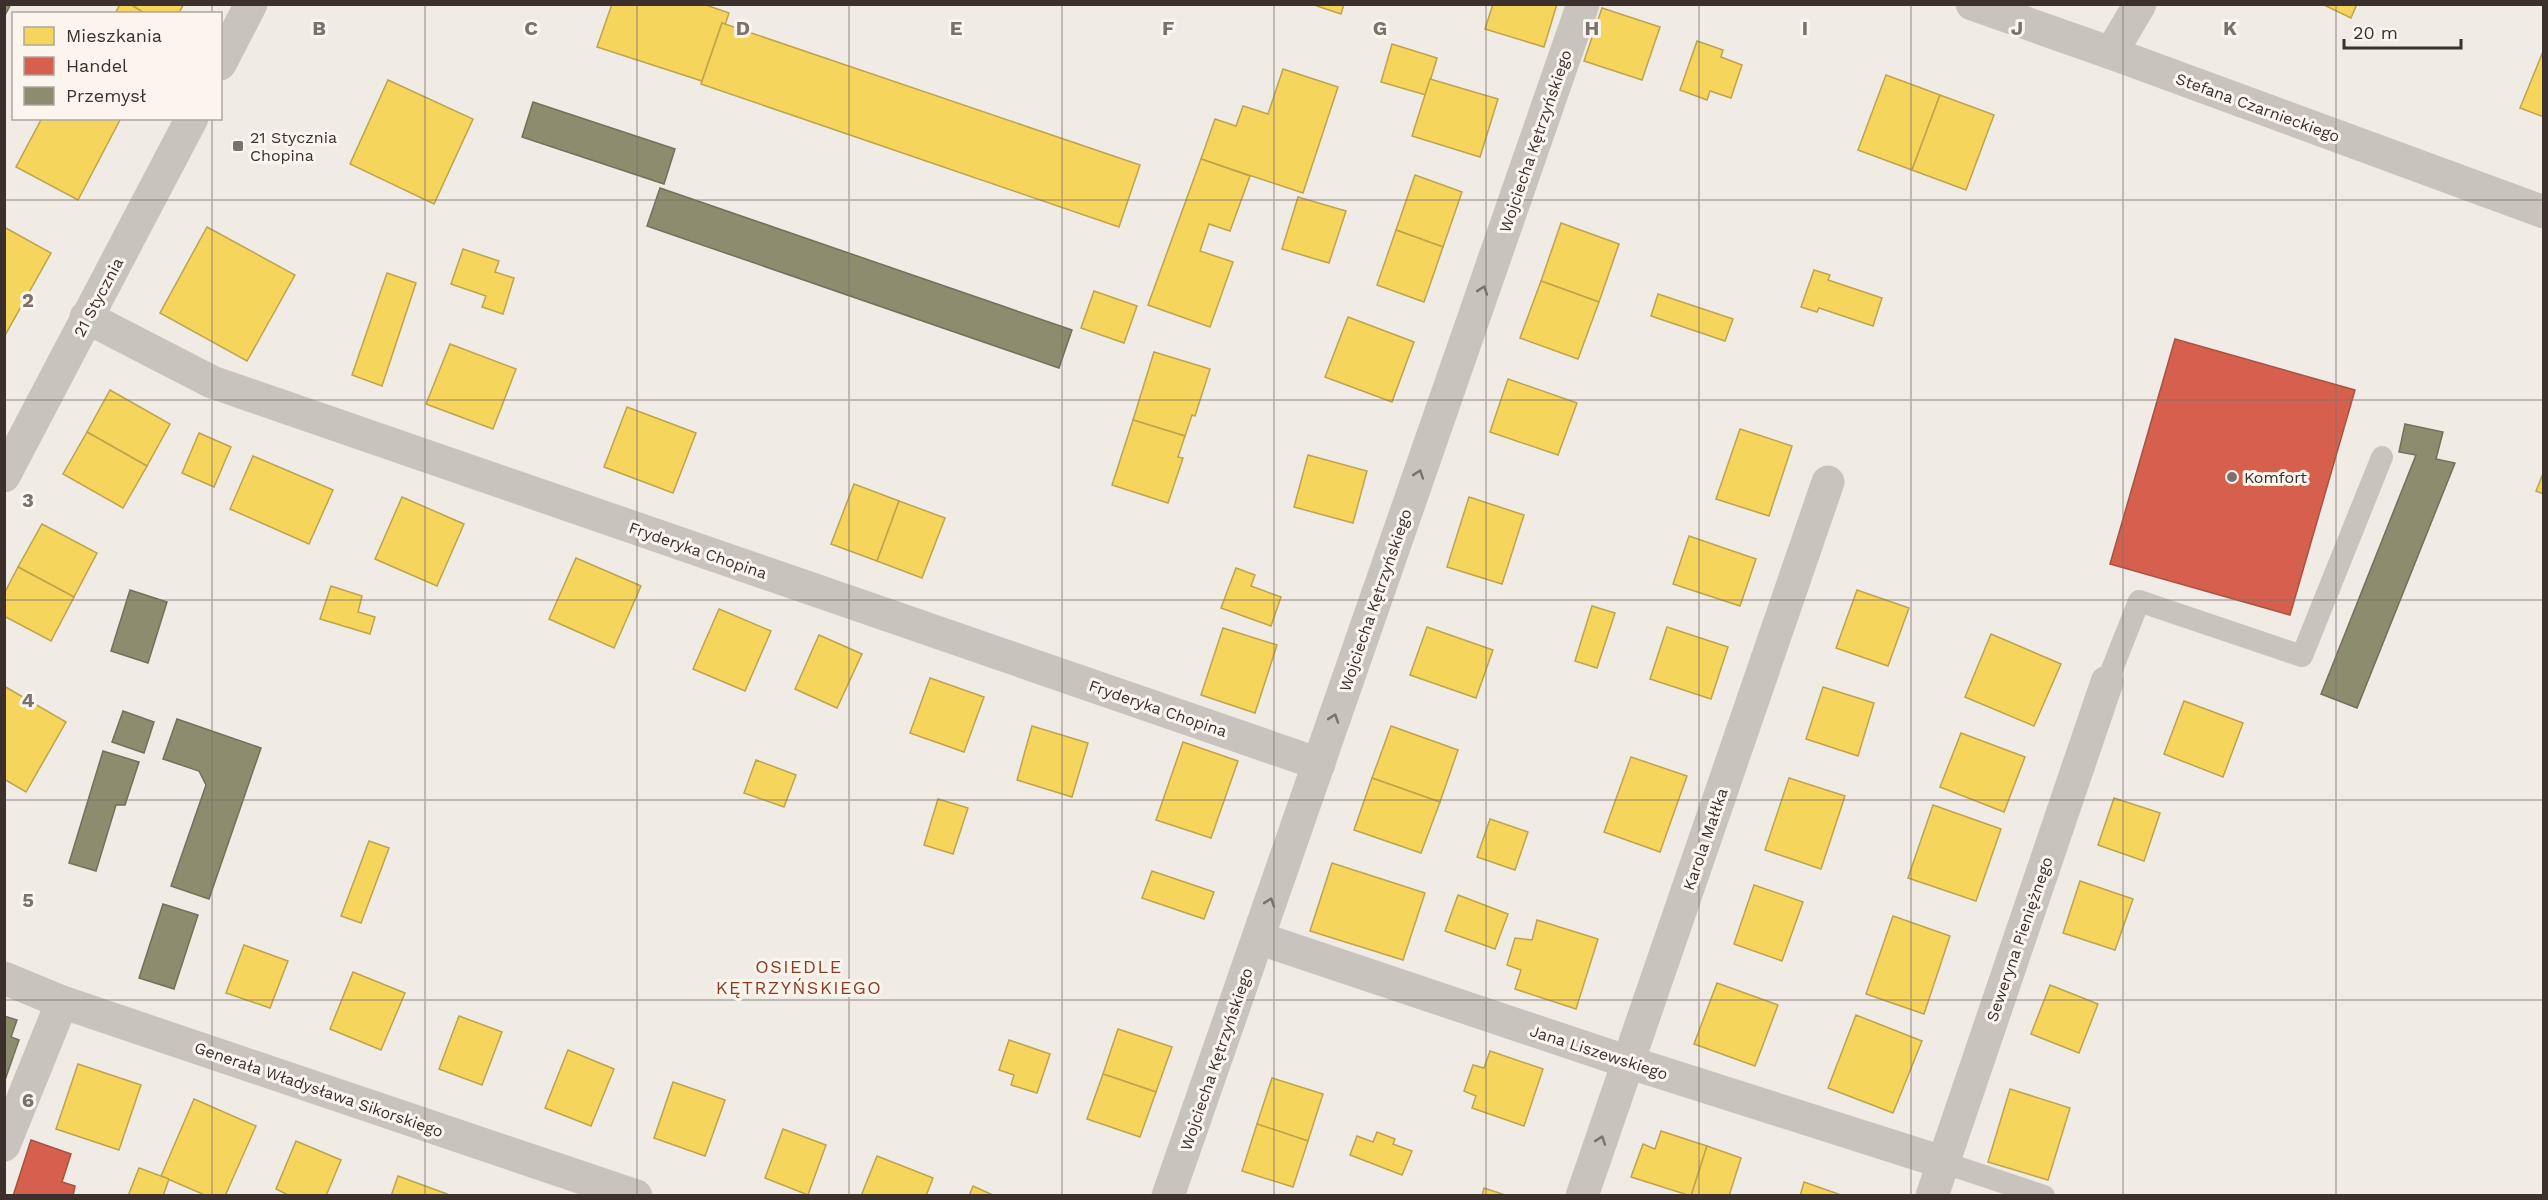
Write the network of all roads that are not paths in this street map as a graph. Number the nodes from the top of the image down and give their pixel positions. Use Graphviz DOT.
graph roads {
  1 [pos="252,4"];
  2 [pos="1583,4"];
  3 [pos="1972,4"];
  4 [pos="2140,4"];
  5 [pos="2111,53"];
  6 [pos="222,60"];
  7 [pos="191,120"];
  8 [pos="2544,212"];
  9 [pos="86,318"];
  10 [pos="2382,457"];
  11 [pos="4,476"];
  12 [pos="1828,482"];
  13 [pos="2107,682"];
  14 [pos="1319,764"];
  15 [pos="1258,938"];
  16 [pos="4,978"];
  17 [pos="62,1002"];
  18 [pos="1628,1062"];
  19 [pos="4,1145"];
  20 [pos="1942,1162"];
  21 [pos="636,1196"];
  22 [pos="1168,1196"];
  23 [pos="1582,1196"];
  24 [pos="1932,1196"];
  25 [pos="2044,1196"];
  1 -- 6 [label="street"];
  14 -- 2 [label="street, Wojciecha Kętrzyńskiego, one-way"];
  3 -- 5 [label="street, Stefana Czarnieckiego"];
  4 -- 5 [label="street"];
  5 -- 8 [label="street, Stefana Czarnieckiego"];
  7 -- 9 [label="street, 21 Stycznia"];
  9 -- 11 [label="street, 21 Stycznia"];
  9 -- 14 [label="street, Fryderyka Chopina"];
  10 -- 13 [label="lane"];
  12 -- 18 [label="street, Karola Małłka"];
  13 -- 20 [label="street, Seweryna Pieniężnego"];
  15 -- 14 [label="street, Wojciecha Kętrzyńskiego, one-way"];
  15 -- 18 [label="street, Jana Liszewskiego"];
  15 -- 22 [label="street, Wojciecha Kętrzyńskiego"];
  16 -- 17 [label="street, Generała Władysława Sikorskiego"];
  17 -- 19 [label="street"];
  17 -- 21 [label="street, Generała Władysława Sikorskiego"];
  18 -- 20 [label="street, Jana Liszewskiego"];
  23 -- 18 [label="street, Karola Małłka, one-way"];
  20 -- 24 [label="street, Seweryna Pieniężnego"];
  20 -- 25 [label="lane"];
}
